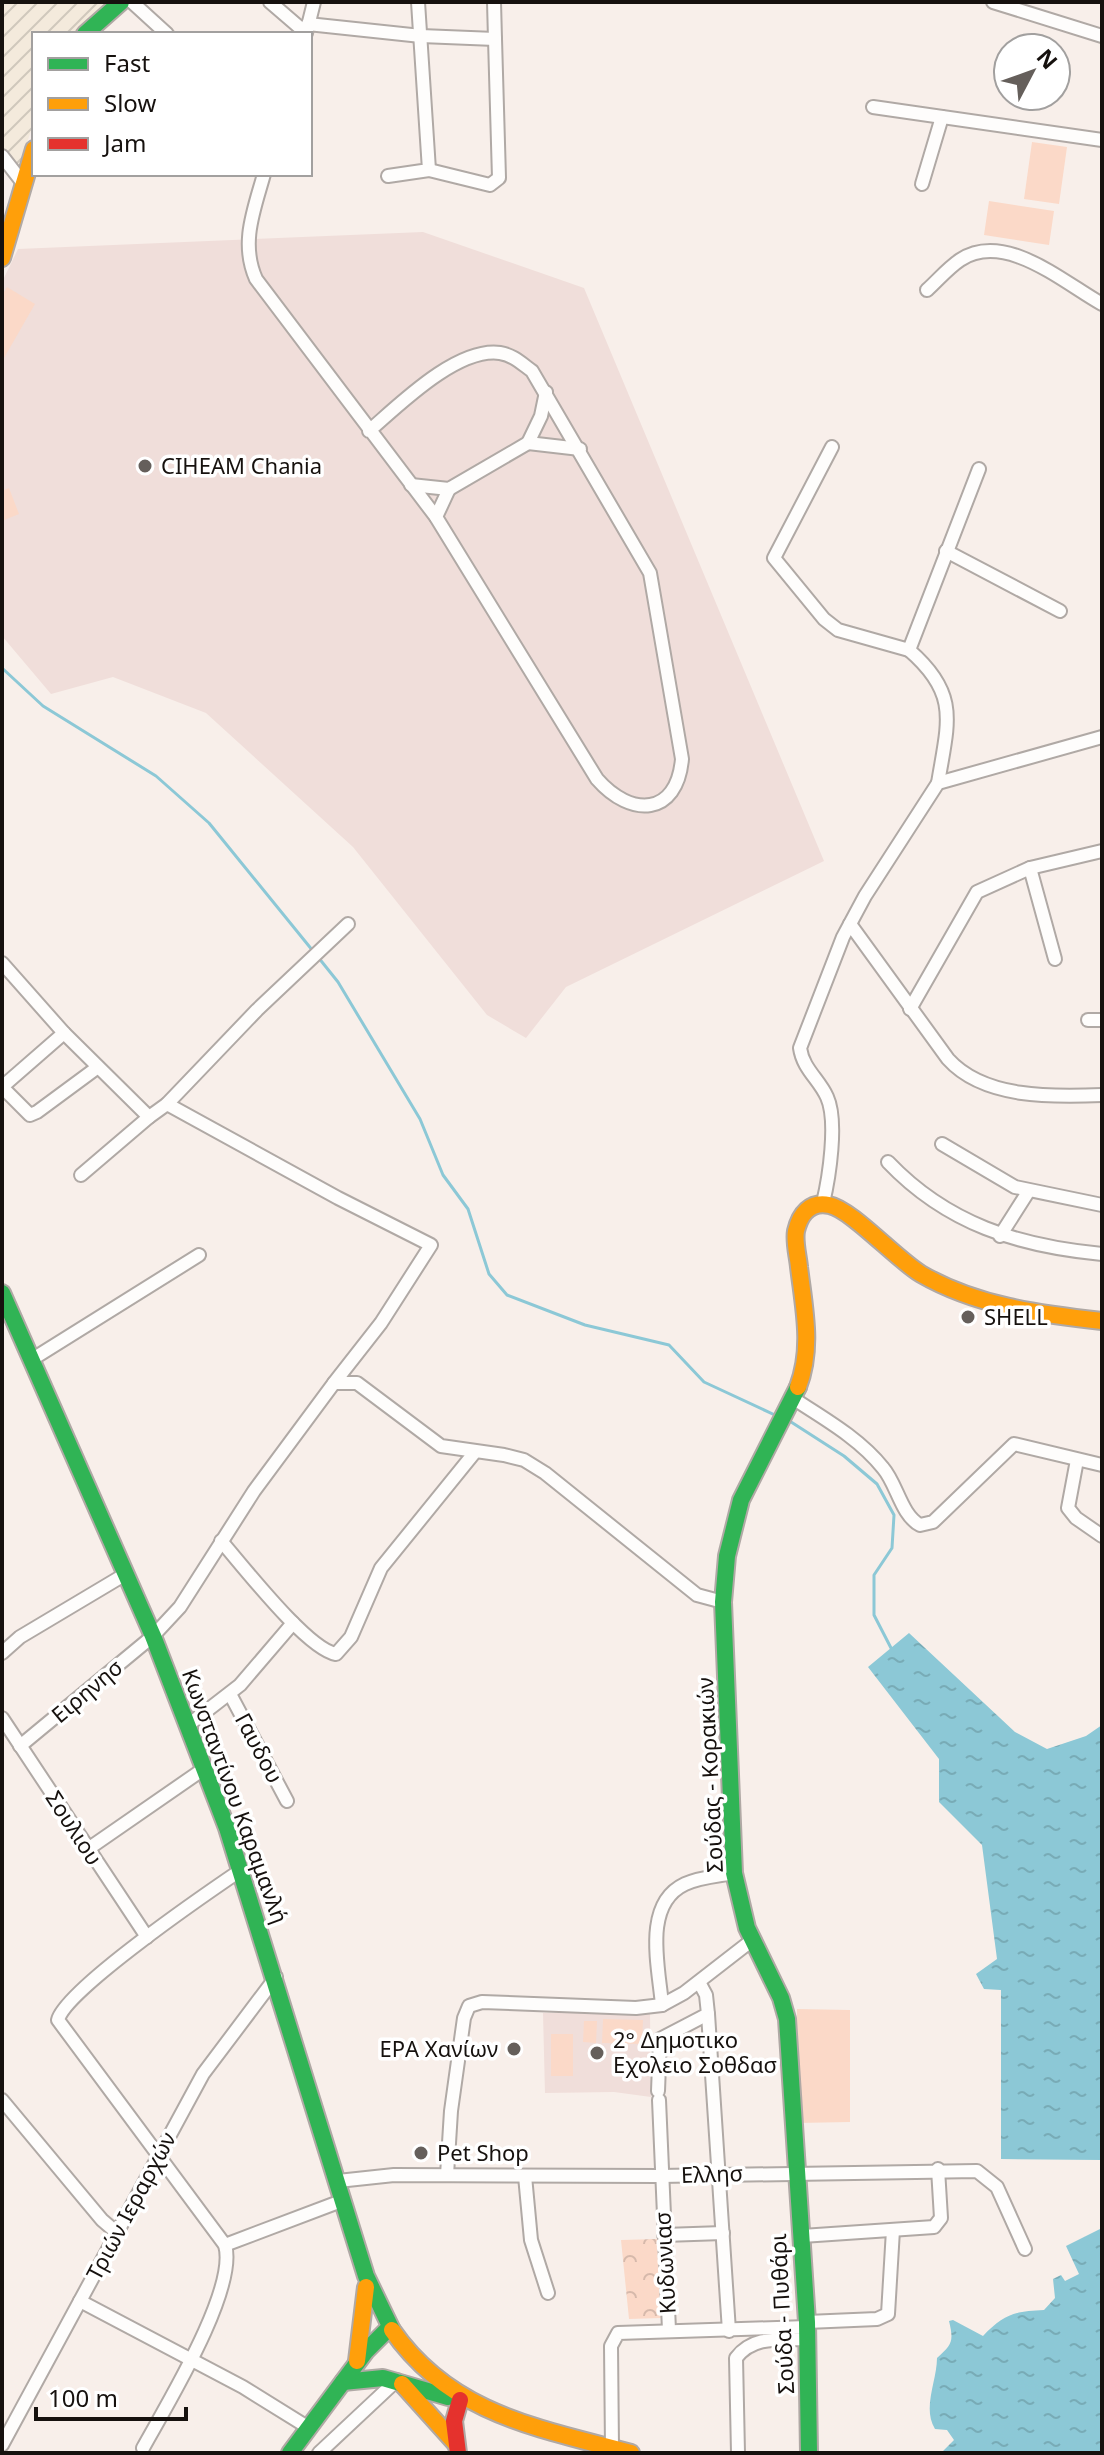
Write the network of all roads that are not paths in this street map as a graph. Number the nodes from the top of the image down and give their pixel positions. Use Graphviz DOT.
graph roads {
  1 [pos="121,2"];
  2 [pos="132,2"];
  3 [pos="270,2"];
  4 [pos="314,2"];
  5 [pos="418,2"];
  6 [pos="494,2"];
  7 [pos="993,2"];
  8 [pos="307,30"];
  9 [pos="87,32"];
  10 [pos="165,32"];
  11 [pos="421,36"];
  12 [pos="1102,36"];
  13 [pos="495,39"];
  14 [pos="873,107"];
  15 [pos="942,117"];
  16 [pos="1102,140"];
  17 [pos="32,155"];
  18 [pos="2,156"];
  19 [pos="429,170"];
  20 [pos="263,176"];
  21 [pos="388,176"];
  22 [pos="23,183"];
  23 [pos="922,184"];
  24 [pos="2,258"];
  25 [pos="927,290"];
  26 [pos="1102,304"];
  27 [pos="546,392"];
  28 [pos="369,431"];
  29 [pos="528,443"];
  30 [pos="832,447"];
  31 [pos="580,449"];
  32 [pos="979,469"];
  33 [pos="411,485"];
  34 [pos="449,489"];
  35 [pos="436,517"];
  36 [pos="946,551"];
  37 [pos="1060,611"];
  38 [pos="909,650"];
  39 [pos="1102,737"];
  40 [pos="938,783"];
  41 [pos="1102,851"];
  42 [pos="1030,868"];
  43 [pos="348,924"];
  44 [pos="850,924"];
  45 [pos="1055,959"];
  46 [pos="2,963"];
  47 [pos="910,1009"];
  48 [pos="1088,1020"];
  49 [pos="1102,1020"];
  50 [pos="64,1033"];
  51 [pos="98,1067"];
  52 [pos="1102,1095"];
  53 [pos="167,1104"];
  54 [pos="149,1117"];
  55 [pos="942,1144"];
  56 [pos="888,1162"];
  57 [pos="81,1175"];
  58 [pos="1028,1192"];
  59 [pos="823,1203"];
  60 [pos="1102,1205"];
  61 [pos="1000,1236"];
  62 [pos="1102,1254"];
  63 [pos="199,1255"];
  64 [pos="2,1293"];
  65 [pos="1102,1321"];
  66 [pos="31,1360"];
  67 [pos="334,1383"];
  68 [pos="792,1403"];
  69 [pos="475,1452"];
  70 [pos="1077,1460"];
  71 [pos="1102,1465"];
  72 [pos="1102,1536"];
  73 [pos="221,1541"];
  74 [pos="124,1575"];
  75 [pos="723,1602"];
  76 [pos="293,1623"];
  77 [pos="153,1636"];
  78 [pos="2,1653"];
  79 [pos="230,1694"];
  80 [pos="2,1718"];
  81 [pos="187,1726"];
  82 [pos="20,1746"];
  83 [pos="205,1768"];
  84 [pos="287,1801"];
  85 [pos="88,1849"];
  86 [pos="241,1870"];
  87 [pos="734,1873"];
  88 [pos="147,1937"];
  89 [pos="751,1941"];
  90 [pos="276,1977"];
  91 [pos="699,1982"];
  92 [pos="662,2005"];
  93 [pos="708,2014"];
  94 [pos="2,2100"];
  95 [pos="157,2155"];
  96 [pos="938,2169"];
  97 [pos="795,2172"];
  98 [pos="720,2173"];
  99 [pos="447,2175"];
  100 [pos="525,2176"];
  101 [pos="660,2176"];
  102 [pos="338,2181"];
  103 [pos="344,2200"];
  104 [pos="893,2230"];
  105 [pos="116,2232"];
  106 [pos="723,2233"];
  107 [pos="664,2235"];
  108 [pos="802,2236"];
  109 [pos="225,2245"];
  110 [pos="1025,2249"];
  111 [pos="366,2276"];
  112 [pos="548,2293"];
  113 [pos="80,2301"];
  114 [pos="389,2328"];
  115 [pos="807,2329"];
  116 [pos="669,2330"];
  117 [pos="729,2331"];
  118 [pos="191,2361"];
  119 [pos="357,2364"];
  120 [pos="397,2380"];
  121 [pos="343,2382"];
  122 [pos="460,2400"];
  123 [pos="309,2428"];
  124 [pos="2,2445"];
  125 [pos="143,2448"];
  126 [pos="457,2448"];
  127 [pos="612,2448"];
  128 [pos="290,2453"];
  129 [pos="319,2453"];
  130 [pos="631,2453"];
  131 [pos="738,2453"];
  132 [pos="809,2453"];
  1 -- 9 [label="main road"];
  2 -- 10 [label="street"];
  3 -- 8 [label="street"];
  4 -- 8 [label="street"];
  5 -- 11 [label="street"];
  6 -- 13 [label="street"];
  7 -- 12 [label="street"];
  8 -- 11 [label="street"];
  11 -- 13 [label="street"];
  11 -- 19 [label="street"];
  13 -- 19 [label="street"];
  14 -- 15 [label="street"];
  15 -- 16 [label="street"];
  15 -- 23 [label="street"];
  17 -- 22 [label="main road"];
  18 -- 22 [label="street"];
  19 -- 21 [label="street"];
  20 -- 28 [label="street"];
  22 -- 24 [label="main road"];
  25 -- 26 [label="street"];
  27 -- 28 [label="street"];
  27 -- 29 [label="street"];
  27 -- 31 [label="street"];
  28 -- 33 [label="street"];
  29 -- 31 [label="street"];
  29 -- 34 [label="street"];
  30 -- 38 [label="street"];
  31 -- 35 [label="street"];
  32 -- 36 [label="street"];
  33 -- 34 [label="street"];
  33 -- 35 [label="street"];
  34 -- 35 [label="street"];
  36 -- 37 [label="street"];
  36 -- 38 [label="street"];
  38 -- 40 [label="street"];
  39 -- 40 [label="street"];
  40 -- 44 [label="street"];
  41 -- 42 [label="street"];
  42 -- 45 [label="street"];
  42 -- 47 [label="street"];
  43 -- 53 [label="street"];
  44 -- 47 [label="street"];
  44 -- 59 [label="street"];
  46 -- 50 [label="street"];
  47 -- 52 [label="street"];
  48 -- 49 [label="street"];
  50 -- 51 [label="street"];
  50 -- 51 [label="street"];
  51 -- 54 [label="street"];
  53 -- 54 [label="street"];
  53 -- 67 [label="street, Ειρηνησ"];
  54 -- 57 [label="street"];
  55 -- 58 [label="street"];
  56 -- 61 [label="street"];
  58 -- 60 [label="street"];
  58 -- 61 [label="street"];
  59 -- 65 [label="main road"];
  59 -- 68 [label="main road"];
  61 -- 62 [label="street"];
  63 -- 66 [label="street"];
  64 -- 66 [label="main road, Κωνσταντίνου Καραμανλή"];
  66 -- 74 [label="main road, Κωνσταντίνου Καραμανλή"];
  67 -- 69 [label="street"];
  67 -- 73 [label="street, Ειρηνησ"];
  68 -- 70 [label="street"];
  68 -- 75 [label="main road, Σούδας - Κορακιών"];
  69 -- 75 [label="street"];
  69 -- 76 [label="street"];
  70 -- 71 [label="street"];
  70 -- 72 [label="street"];
  73 -- 76 [label="street"];
  73 -- 77 [label="street, Ειρηνησ"];
  74 -- 77 [label="main road, Κωνσταντίνου Καραμανλή"];
  74 -- 78 [label="street"];
  75 -- 87 [label="main road, Σούδας - Κορακιών"];
  76 -- 79 [label="street"];
  77 -- 81 [label="main road, Κωνσταντίνου Καραμανλή"];
  77 -- 82 [label="street, Ειρηνησ"];
  79 -- 81 [label="street"];
  79 -- 84 [label="street, Γαυδου"];
  80 -- 82 [label="street, Σουλιου"];
  81 -- 83 [label="main road, Κωνσταντίνου Καραμανλή"];
  82 -- 85 [label="street, Σουλιου"];
  83 -- 85 [label="street"];
  83 -- 86 [label="main road, Κωνσταντίνου Καραμανλή"];
  85 -- 88 [label="street, Σουλιου"];
  86 -- 88 [label="street"];
  86 -- 90 [label="main road, Κωνσταντίνου Καραμανλή"];
  87 -- 89 [label="main road, Σούδας - Κορακιών"];
  87 -- 92 [label="street"];
  88 -- 95 [label="street"];
  89 -- 91 [label="street"];
  89 -- 97 [label="main road, Σούδας - Κορακιών"];
  90 -- 95 [label="street, Τριών Ιεραρχών"];
  90 -- 102 [label="main road, Κωνσταντίνου Καραμανλή"];
  91 -- 92 [label="street"];
  91 -- 93 [label="street"];
  92 -- 99 [label="street"];
  93 -- 98 [label="street"];
  93 -- 101 [label="street, Κυδωνιασ"];
  94 -- 105 [label="street"];
  95 -- 105 [label="street, Τριών Ιεραρχών"];
  95 -- 109 [label="street"];
  96 -- 97 [label="street, Ελλησ"];
  96 -- 104 [label="street"];
  96 -- 110 [label="street, Ελλησ"];
  97 -- 98 [label="street, Ελλησ"];
  97 -- 108 [label="main road, Σούδα - Πυθάρι"];
  98 -- 101 [label="street, Ελλησ"];
  98 -- 106 [label="street"];
  99 -- 100 [label="street, Ελλησ"];
  99 -- 102 [label="street, Ελλησ"];
  100 -- 101 [label="street, Ελλησ"];
  100 -- 112 [label="street"];
  101 -- 107 [label="street, Κυδωνιασ"];
  102 -- 103 [label="main road, Κωνσταντίνου Καραμανλή"];
  103 -- 109 [label="street"];
  103 -- 111 [label="main road, Κωνσταντίνου Καραμανλή"];
  104 -- 108 [label="street"];
  104 -- 115 [label="street"];
  105 -- 113 [label="street, Τριών Ιεραρχών"];
  106 -- 107 [label="street"];
  106 -- 117 [label="street"];
  107 -- 116 [label="street, Κυδωνιασ"];
  108 -- 115 [label="main road, Σούδα - Πυθάρι"];
  109 -- 118 [label="street"];
  111 -- 114 [label="main road, Κωνσταντίνου Καραμανλή"];
  111 -- 119 [label="main road"];
  113 -- 118 [label="street"];
  113 -- 124 [label="street, Τριών Ιεραρχών"];
  114 -- 119 [label="main road"];
  114 -- 122 [label="main road, Κωνσταντίνου Καραμανλή"];
  115 -- 117 [label="street"];
  115 -- 131 [label="street"];
  115 -- 132 [label="main road, Σούδα - Πυθάρι"];
  116 -- 117 [label="street"];
  116 -- 127 [label="street"];
  118 -- 123 [label="street"];
  118 -- 125 [label="street"];
  119 -- 121 [label="main road"];
  120 -- 121 [label="main road"];
  120 -- 122 [label="main road"];
  120 -- 126 [label="main road"];
  120 -- 129 [label="street"];
  121 -- 123 [label="main road"];
  122 -- 126 [label="main road"];
  122 -- 127 [label="main road"];
  123 -- 128 [label="main road"];
  127 -- 130 [label="main road"];
}
